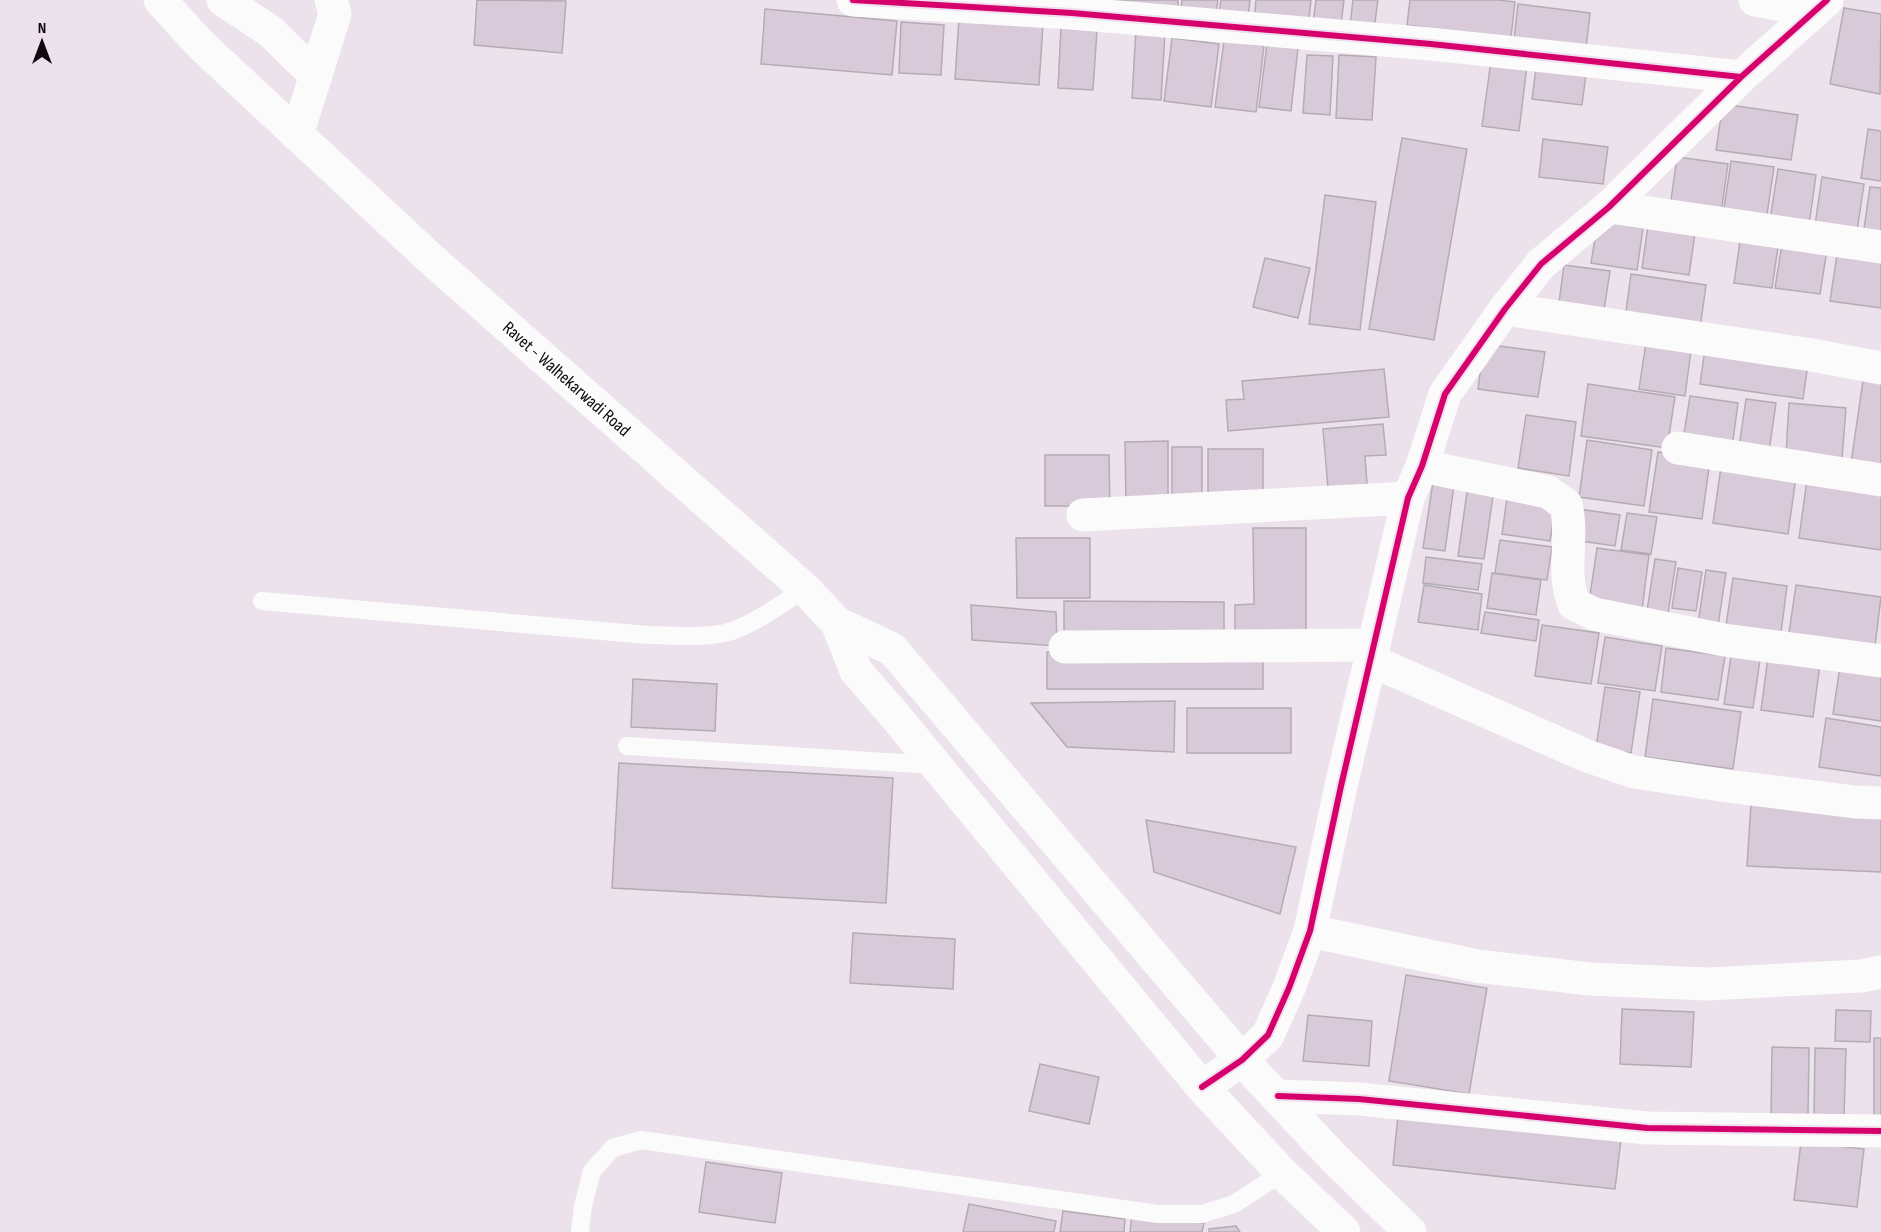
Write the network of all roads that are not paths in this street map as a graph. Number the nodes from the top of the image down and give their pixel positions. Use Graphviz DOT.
graph roads {
  1 [pos="160,0"];
  2 [pos="223,0"];
  3 [pos="331,0"];
  4 [pos="853,0"];
  5 [pos="1755,0"];
  6 [pos="1821,5"];
  7 [pos="267,15"];
  8 [pos="316,76"];
  9 [pos="1741,77"];
  10 [pos="297,135"];
  11 [pos="1609,207"];
  12 [pos="1881,247"];
  13 [pos="1505,309"];
  14 [pos="1881,368"];
  15 [pos="1678,448"];
  16 [pos="1422,466"];
  17 [pos="1881,480"];
  18 [pos="1408,498"];
  19 [pos="1083,515"];
  20 [pos="805,589"];
  21 [pos="262,601"];
  22 [pos="837,623"];
  23 [pos="1065,647"];
  24 [pos="1372,652"];
  25 [pos="1881,661"];
  26 [pos="627,746"];
  27 [pos="935,765"];
  28 [pos="1881,803"];
  29 [pos="1057,842"];
  30 [pos="1021,868"];
  31 [pos="1310,931"];
  32 [pos="1881,972"];
  33 [pos="1242,1060"];
  34 [pos="1202,1087"];
  35 [pos="1278,1096"];
  36 [pos="1881,1131"];
  37 [pos="1282,1173"];
  38 [pos="580,1232"];
  39 [pos="1344,1232"];
  40 [pos="1410,1232"];
  1 -- 10 [label="street, Ravet - Walhekarwadi Road"];
  2 -- 7 [label="street"];
  3 -- 8 [label="street"];
  4 -- 9 [label="street"];
  5 -- 6 [label="street"];
  6 -- 9 [label="street"];
  7 -- 8 [label="street"];
  8 -- 10 [label="street"];
  9 -- 11 [label="street"];
  10 -- 20 [label="street, Ravet - Walhekarwadi Road"];
  11 -- 12 [label="street"];
  11 -- 13 [label="street"];
  13 -- 14 [label="street"];
  13 -- 16 [label="street"];
  15 -- 17 [label="street"];
  16 -- 18 [label="street"];
  16 -- 25 [label="street"];
  18 -- 19 [label="street"];
  18 -- 24 [label="street"];
  20 -- 21 [label="lane"];
  20 -- 22 [label="street, Ravet - Walhekarwadi Road"];
  22 -- 27 [label="street"];
  22 -- 29 [label="street"];
  23 -- 24 [label="street"];
  24 -- 28 [label="street"];
  24 -- 31 [label="street"];
  26 -- 27 [label="lane"];
  27 -- 30 [label="street"];
  29 -- 30 [label="street"];
  29 -- 33 [label="street"];
  30 -- 34 [label="street"];
  31 -- 32 [label="street"];
  31 -- 33 [label="street"];
  33 -- 34 [label="street"];
  33 -- 35 [label="street"];
  34 -- 37 [label="street"];
  35 -- 36 [label="street"];
  35 -- 40 [label="street"];
  37 -- 38 [label="lane"];
  37 -- 39 [label="street"];
}
